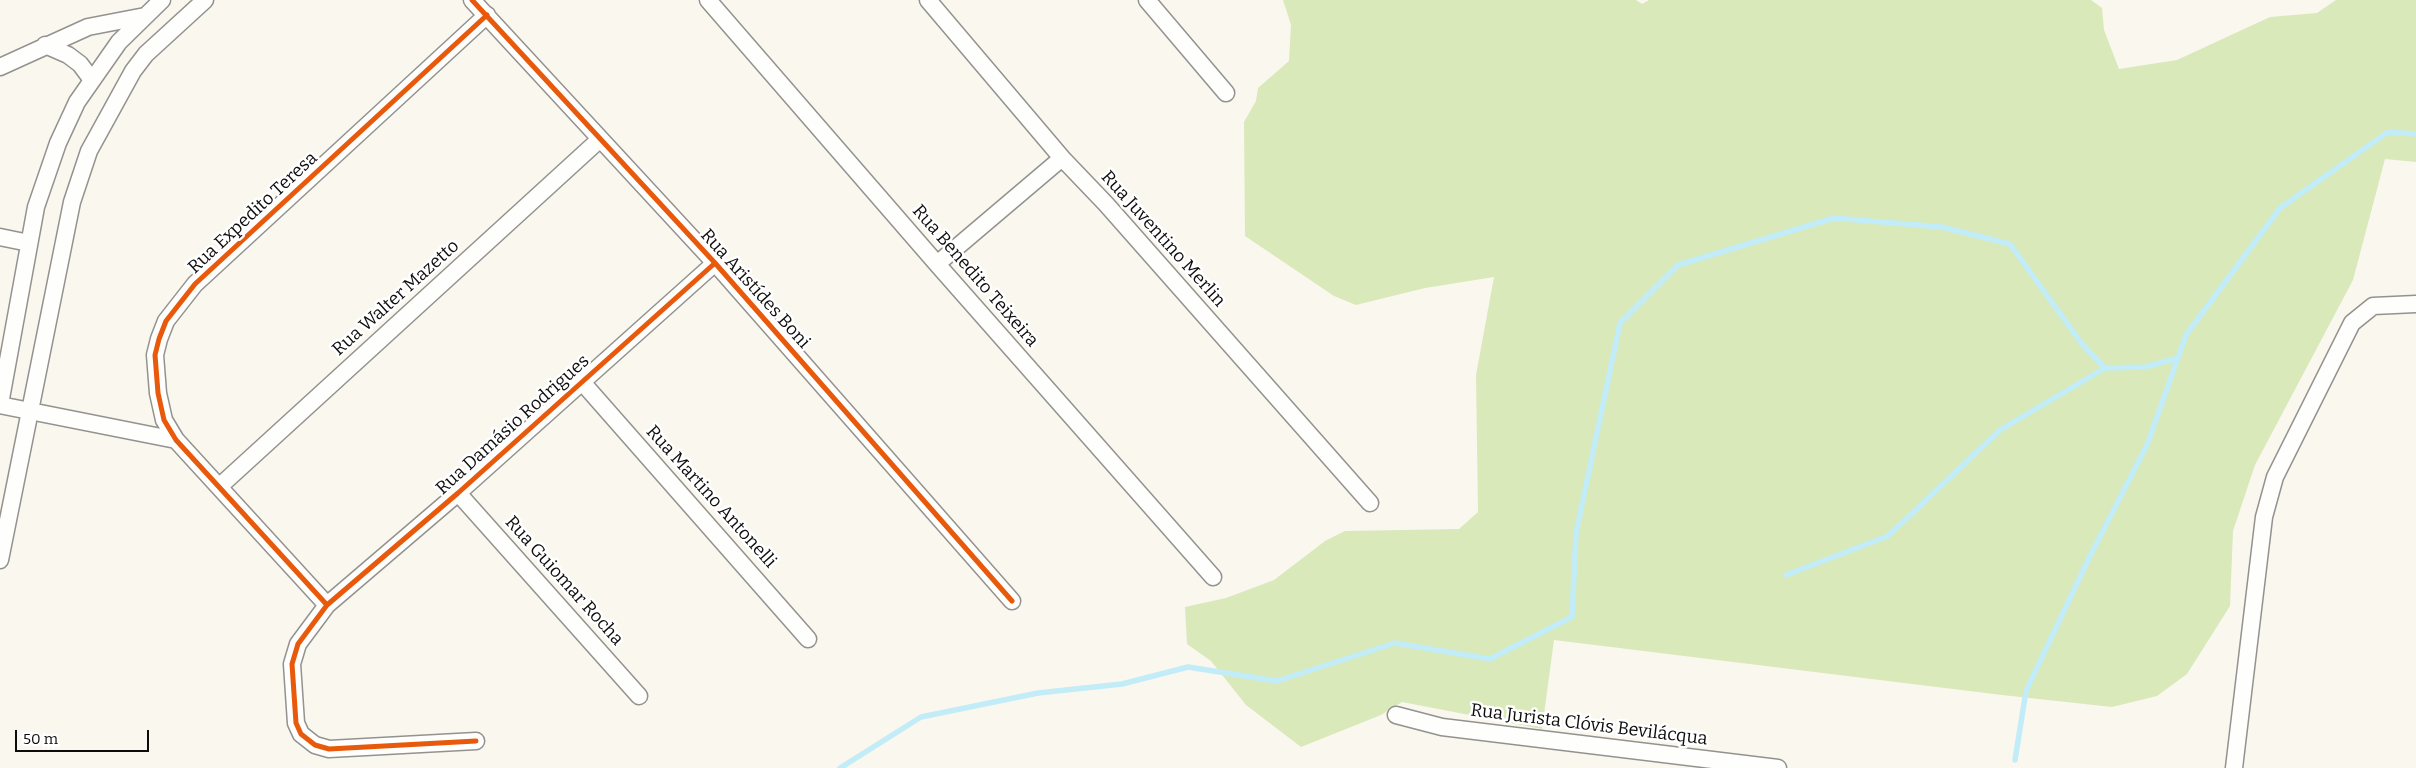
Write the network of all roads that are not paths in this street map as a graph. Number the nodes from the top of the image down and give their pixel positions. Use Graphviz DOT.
graph roads {
  1 [pos="162,0"];
  2 [pos="205,0"];
  3 [pos="472,0"];
  4 [pos="708,0"];
  5 [pos="928,0"];
  6 [pos="1147,0"];
  7 [pos="487,15"];
  8 [pos="145,16"];
  9 [pos="46,45"];
  10 [pos="0,67"];
  11 [pos="92,80"];
  12 [pos="1226,93"];
  13 [pos="600,140"];
  14 [pos="1062,158"];
  15 [pos="0,237"];
  16 [pos="29,243"];
  17 [pos="715,263"];
  18 [pos="937,264"];
  19 [pos="2416,304"];
  20 [pos="582,382"];
  21 [pos="0,405"];
  22 [pos="31,410"];
  23 [pos="176,440"];
  24 [pos="220,486"];
  25 [pos="458,493"];
  26 [pos="1370,503"];
  27 [pos="0,560"];
  28 [pos="1213,577"];
  29 [pos="1012,601"];
  30 [pos="327,605"];
  31 [pos="808,639"];
  32 [pos="639,696"];
  33 [pos="1396,716"];
  34 [pos="476,741"];
  35 [pos="1688,762"];
  36 [pos="1778,768"];
  37 [pos="2234,768"];
  1 -- 8 [label="street"];
  2 -- 22 [label="street"];
  3 -- 7 [label="street, Rua Aristídes Boni"];
  4 -- 18 [label="street, Rua Benedito Teixeira"];
  5 -- 14 [label="street, Rua Juventino Merlin"];
  6 -- 12 [label="street"];
  7 -- 13 [label="street, Rua Aristídes Boni"];
  7 -- 23 [label="street, Rua Expedito Teresa"];
  8 -- 9 [label="street"];
  8 -- 11 [label="street"];
  9 -- 10 [label="street"];
  9 -- 11 [label="street"];
  11 -- 16 [label="street"];
  13 -- 17 [label="street, Rua Aristídes Boni"];
  13 -- 24 [label="street, Rua Walter Mazetto"];
  14 -- 18 [label="street"];
  14 -- 26 [label="street, Rua Juventino Merlin"];
  15 -- 16 [label="street"];
  16 -- 21 [label="street"];
  17 -- 20 [label="street, Rua Damásio Rodrigues"];
  17 -- 29 [label="street, Rua Aristídes Boni"];
  18 -- 28 [label="street, Rua Benedito Teixeira"];
  19 -- 37 [label="street"];
  20 -- 25 [label="street, Rua Damásio Rodrigues"];
  20 -- 31 [label="street, Rua Martino Antonelli"];
  21 -- 22 [label="street"];
  22 -- 23 [label="street"];
  22 -- 27 [label="street"];
  23 -- 24 [label="street, Rua Expedito Teresa"];
  24 -- 30 [label="street, Rua Expedito Teresa"];
  25 -- 30 [label="street, Rua Damásio Rodrigues"];
  25 -- 32 [label="street, Rua Guiomar Rocha"];
  30 -- 34 [label="street, Rua Damásio Rodrigues"];
  33 -- 35 [label="street, Rua Jurista Clóvis Bevilácqua"];
  35 -- 36 [label="street, Rua Jurista Clóvis Bevilácqua"];
}
